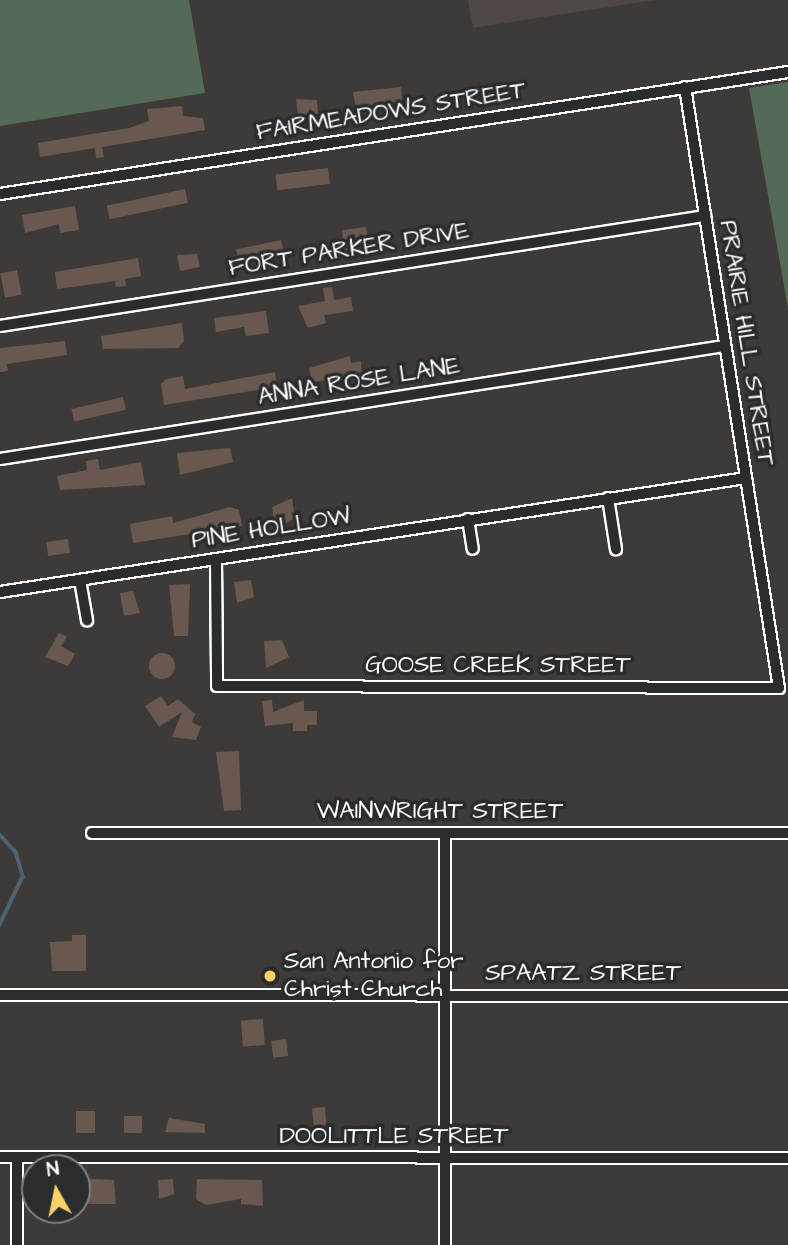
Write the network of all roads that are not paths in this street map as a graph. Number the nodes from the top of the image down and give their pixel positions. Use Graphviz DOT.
graph roads {
  1 [pos="788,72"];
  2 [pos="685,88"];
  3 [pos="0,194"];
  4 [pos="705,216"];
  5 [pos="0,326"];
  6 [pos="724,346"];
  7 [pos="0,459"];
  8 [pos="746,478"];
  9 [pos="608,498"];
  10 [pos="468,519"];
  11 [pos="473,549"];
  12 [pos="616,549"];
  13 [pos="216,559"];
  14 [pos="80,580"];
  15 [pos="0,592"];
  16 [pos="87,620"];
  17 [pos="779,688"];
  18 [pos="92,832"];
  19 [pos="445,833"];
  20 [pos="788,833"];
  21 [pos="0,995"];
  22 [pos="445,995"];
  23 [pos="788,996"];
  24 [pos="0,1157"];
  25 [pos="17,1157"];
  26 [pos="444,1157"];
  27 [pos="788,1158"];
  28 [pos="17,1245"];
  29 [pos="445,1245"];
  1 -- 2 [label="street, FAIRMEADOWS STREET"];
  2 -- 3 [label="street, FAIRMEADOWS STREET"];
  2 -- 4 [label="street, PRAIRIE HILL STREET"];
  4 -- 5 [label="street, FORT PARKER DRIVE"];
  4 -- 6 [label="street, PRAIRIE HILL STREET"];
  6 -- 7 [label="street, ANNA ROSE LANE"];
  6 -- 8 [label="street, PRAIRIE HILL STREET"];
  8 -- 9 [label="street, PINE HOLLOW"];
  8 -- 17 [label="street, PRAIRIE HILL STREET"];
  9 -- 10 [label="street, PINE HOLLOW"];
  9 -- 12 [label="street"];
  10 -- 11 [label="street"];
  10 -- 13 [label="street, PINE HOLLOW"];
  13 -- 14 [label="street, PINE HOLLOW"];
  13 -- 17 [label="street, GOOSE CREEK STREET"];
  14 -- 15 [label="street, PINE HOLLOW"];
  14 -- 16 [label="street"];
  18 -- 19 [label="street, WAINWRIGHT STREET"];
  19 -- 20 [label="street, WAINWRIGHT STREET"];
  19 -- 22 [label="street"];
  21 -- 22 [label="street, SPAATZ STREET"];
  22 -- 23 [label="street, SPAATZ STREET"];
  22 -- 26 [label="street"];
  24 -- 25 [label="street, DOOLITTLE STREET"];
  25 -- 26 [label="street, DOOLITTLE STREET"];
  25 -- 28 [label="street"];
  26 -- 27 [label="street, DOOLITTLE STREET"];
  26 -- 29 [label="street"];
}
